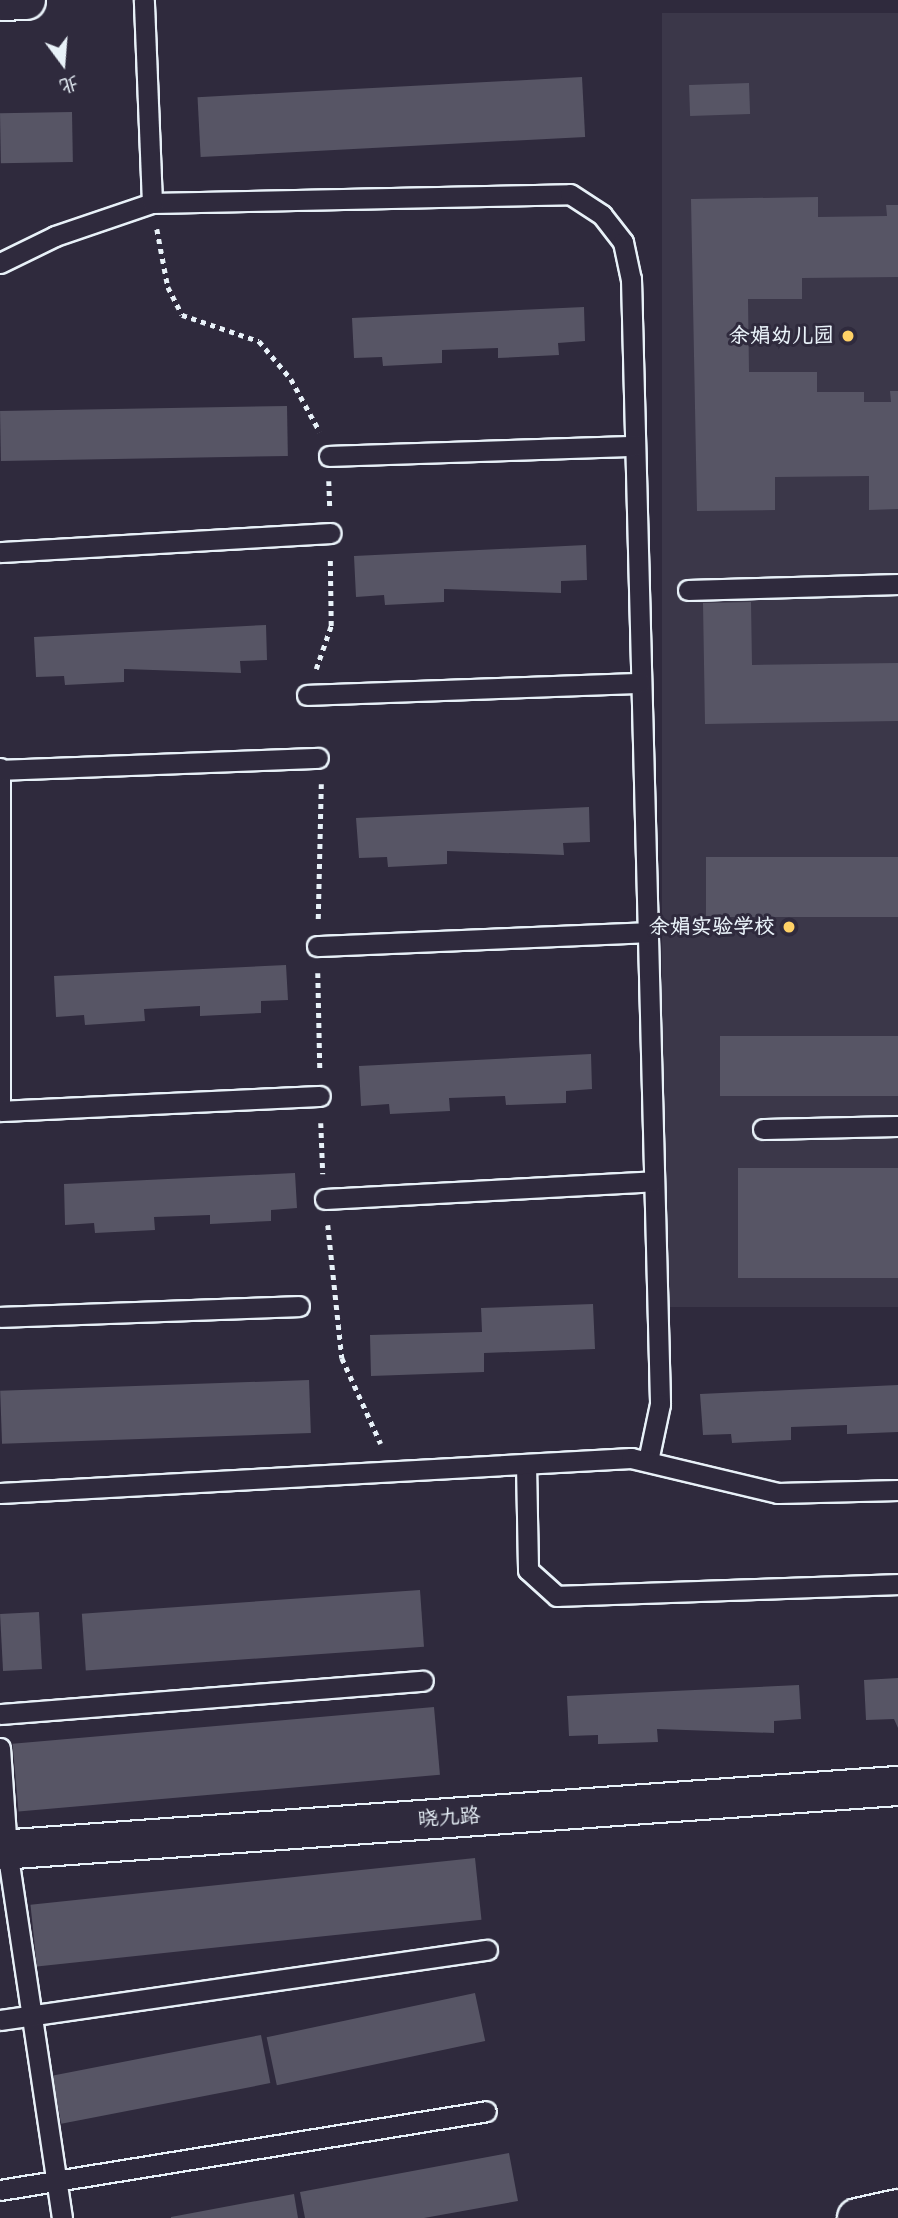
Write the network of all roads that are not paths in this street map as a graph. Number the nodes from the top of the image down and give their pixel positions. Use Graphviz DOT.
graph roads {
  1 [pos="26,0"];
  2 [pos="144,0"];
  3 [pos="0,1"];
  4 [pos="152,203"];
  5 [pos="0,264"];
  6 [pos="635,446"];
  7 [pos="329,456"];
  8 [pos="330,533"];
  9 [pos="0,552"];
  10 [pos="898,584"];
  11 [pos="688,590"];
  12 [pos="641,683"];
  13 [pos="307,695"];
  14 [pos="318,758"];
  15 [pos="0,769"];
  16 [pos="1,880"];
  17 [pos="648,932"];
  18 [pos="317,946"];
  19 [pos="320,1096"];
  20 [pos="0,1110"];
  21 [pos="898,1126"];
  22 [pos="763,1129"];
  23 [pos="654,1181"];
  24 [pos="325,1199"];
  25 [pos="299,1306"];
  26 [pos="0,1317"];
  27 [pos="648,1461"];
  28 [pos="526,1464"];
  29 [pos="898,1490"];
  30 [pos="0,1493"];
  31 [pos="898,1584"];
  32 [pos="423,1681"];
  33 [pos="0,1714"];
  34 [pos="0,1748"];
  35 [pos="898,1786"];
  36 [pos="3,1850"];
  37 [pos="487,1950"];
  38 [pos="32,2015"];
  39 [pos="0,2020"];
  40 [pos="486,2111"];
  41 [pos="57,2180"];
  42 [pos="0,2190"];
  43 [pos="898,2209"];
  44 [pos="62,2218"];
  45 [pos="857,2218"];
  1 -- 3 [label="street"];
  2 -- 4 [label="lane"];
  4 -- 5 [label="lane"];
  4 -- 6 [label="lane"];
  6 -- 7 [label="lane"];
  6 -- 12 [label="lane"];
  8 -- 9 [label="lane"];
  10 -- 11 [label="lane"];
  12 -- 13 [label="lane"];
  12 -- 17 [label="lane"];
  14 -- 15 [label="lane"];
  15 -- 16 [label="lane"];
  16 -- 20 [label="lane"];
  17 -- 18 [label="lane"];
  17 -- 23 [label="lane"];
  19 -- 20 [label="lane"];
  21 -- 22 [label="lane"];
  23 -- 24 [label="lane"];
  23 -- 27 [label="lane"];
  25 -- 26 [label="lane"];
  27 -- 28 [label="lane"];
  27 -- 29 [label="lane"];
  28 -- 30 [label="lane"];
  28 -- 31 [label="lane"];
  32 -- 33 [label="lane"];
  34 -- 36 [label="lane"];
  35 -- 36 [label="street, 晓九路"];
  36 -- 38 [label="lane"];
  37 -- 38 [label="lane"];
  38 -- 39 [label="lane"];
  38 -- 41 [label="lane"];
  40 -- 41 [label="lane"];
  41 -- 42 [label="lane"];
  41 -- 44 [label="lane"];
  43 -- 45 [label="street"];
}
